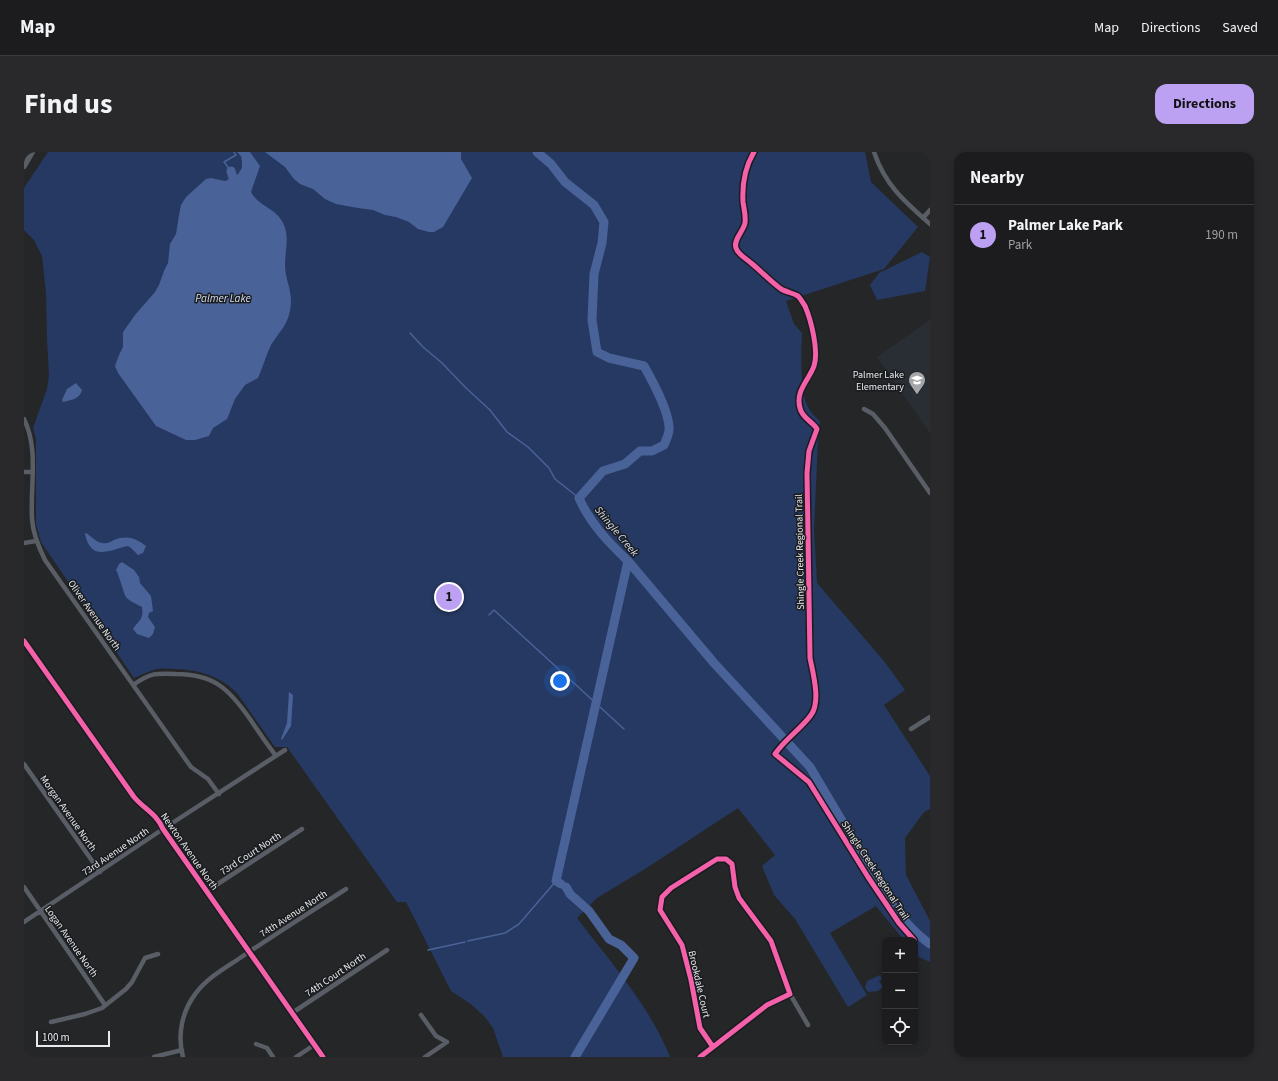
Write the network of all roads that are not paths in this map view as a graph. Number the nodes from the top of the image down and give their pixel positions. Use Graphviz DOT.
graph roads {
  1 [pos="32,152"];
  2 [pos="874,152"];
  3 [pos="24,166"];
  4 [pos="930,210"];
  5 [pos="923,218"];
  6 [pos="930,224"];
  7 [pos="864,409"];
  8 [pos="24,419"];
  9 [pos="24,472"];
  10 [pos="33,472"];
  11 [pos="930,493"];
  12 [pos="36,542"];
  13 [pos="24,543"];
  14 [pos="24,641"];
  15 [pos="133,685"];
  16 [pos="930,717"];
  17 [pos="911,730"];
  18 [pos="285,750"];
  19 [pos="276,756"];
  20 [pos="24,764"];
  21 [pos="219,794"];
  22 [pos="163,829"];
  23 [pos="302,829"];
  24 [pos="100,872"];
  25 [pos="24,887"];
  26 [pos="346,889"];
  27 [pos="207,892"];
  28 [pos="41,911"];
  29 [pos="24,922"];
  30 [pos="387,950"];
  31 [pos="249,952"];
  32 [pos="158,954"];
  33 [pos="790,994"];
  34 [pos="105,1005"];
  35 [pos="292,1013"];
  36 [pos="421,1015"];
  37 [pos="51,1022"];
  38 [pos="808,1025"];
  39 [pos="256,1044"];
  40 [pos="314,1045"];
  41 [pos="713,1047"];
  42 [pos="182,1050"];
  43 [pos="154,1057"];
  44 [pos="183,1057"];
  45 [pos="273,1057"];
  46 [pos="296,1057"];
  47 [pos="323,1057"];
  48 [pos="425,1057"];
  49 [pos="700,1057"];
  1 -- 3 [label="street"];
  2 -- 5 [label="street"];
  4 -- 5 [label="street"];
  5 -- 6 [label="street"];
  7 -- 11 [label="street"];
  8 -- 10 [label="street, Oliver Avenue North"];
  9 -- 10 [label="street"];
  10 -- 12 [label="street, Oliver Avenue North"];
  12 -- 13 [label="street"];
  12 -- 15 [label="street, Oliver Avenue North"];
  14 -- 22 [label="street, Newton Avenue North"];
  15 -- 19 [label="street"];
  15 -- 21 [label="street, Oliver Avenue North"];
  16 -- 17 [label="street"];
  18 -- 19 [label="street, 73rd Avenue North"];
  19 -- 21 [label="street, 73rd Avenue North"];
  20 -- 24 [label="street, Morgan Avenue North"];
  21 -- 22 [label="street, 73rd Avenue North"];
  22 -- 24 [label="street, 73rd Avenue North"];
  22 -- 27 [label="street, Newton Avenue North"];
  23 -- 27 [label="street, 73rd Court North"];
  24 -- 28 [label="street, 73rd Avenue North"];
  25 -- 28 [label="street, Logan Avenue North"];
  26 -- 31 [label="street, 74th Avenue North"];
  27 -- 31 [label="street, Newton Avenue North"];
  28 -- 29 [label="street, 73rd Avenue North"];
  28 -- 34 [label="street, Logan Avenue North"];
  30 -- 35 [label="street, 74th Court North"];
  31 -- 35 [label="street, Newton Avenue North"];
  31 -- 42 [label="street, 74th Avenue North"];
  32 -- 34 [label="street"];
  33 -- 38 [label="street"];
  33 -- 41 [label="street"];
  33 -- 41 [label="street, Brookdale Court"];
  34 -- 37 [label="street"];
  35 -- 40 [label="street, Newton Avenue North"];
  36 -- 48 [label="street"];
  39 -- 45 [label="street"];
  40 -- 46 [label="street"];
  40 -- 47 [label="street, Newton Avenue North"];
  41 -- 49 [label="street"];
  42 -- 43 [label="street"];
  42 -- 44 [label="street, 74th Avenue North"];
}
